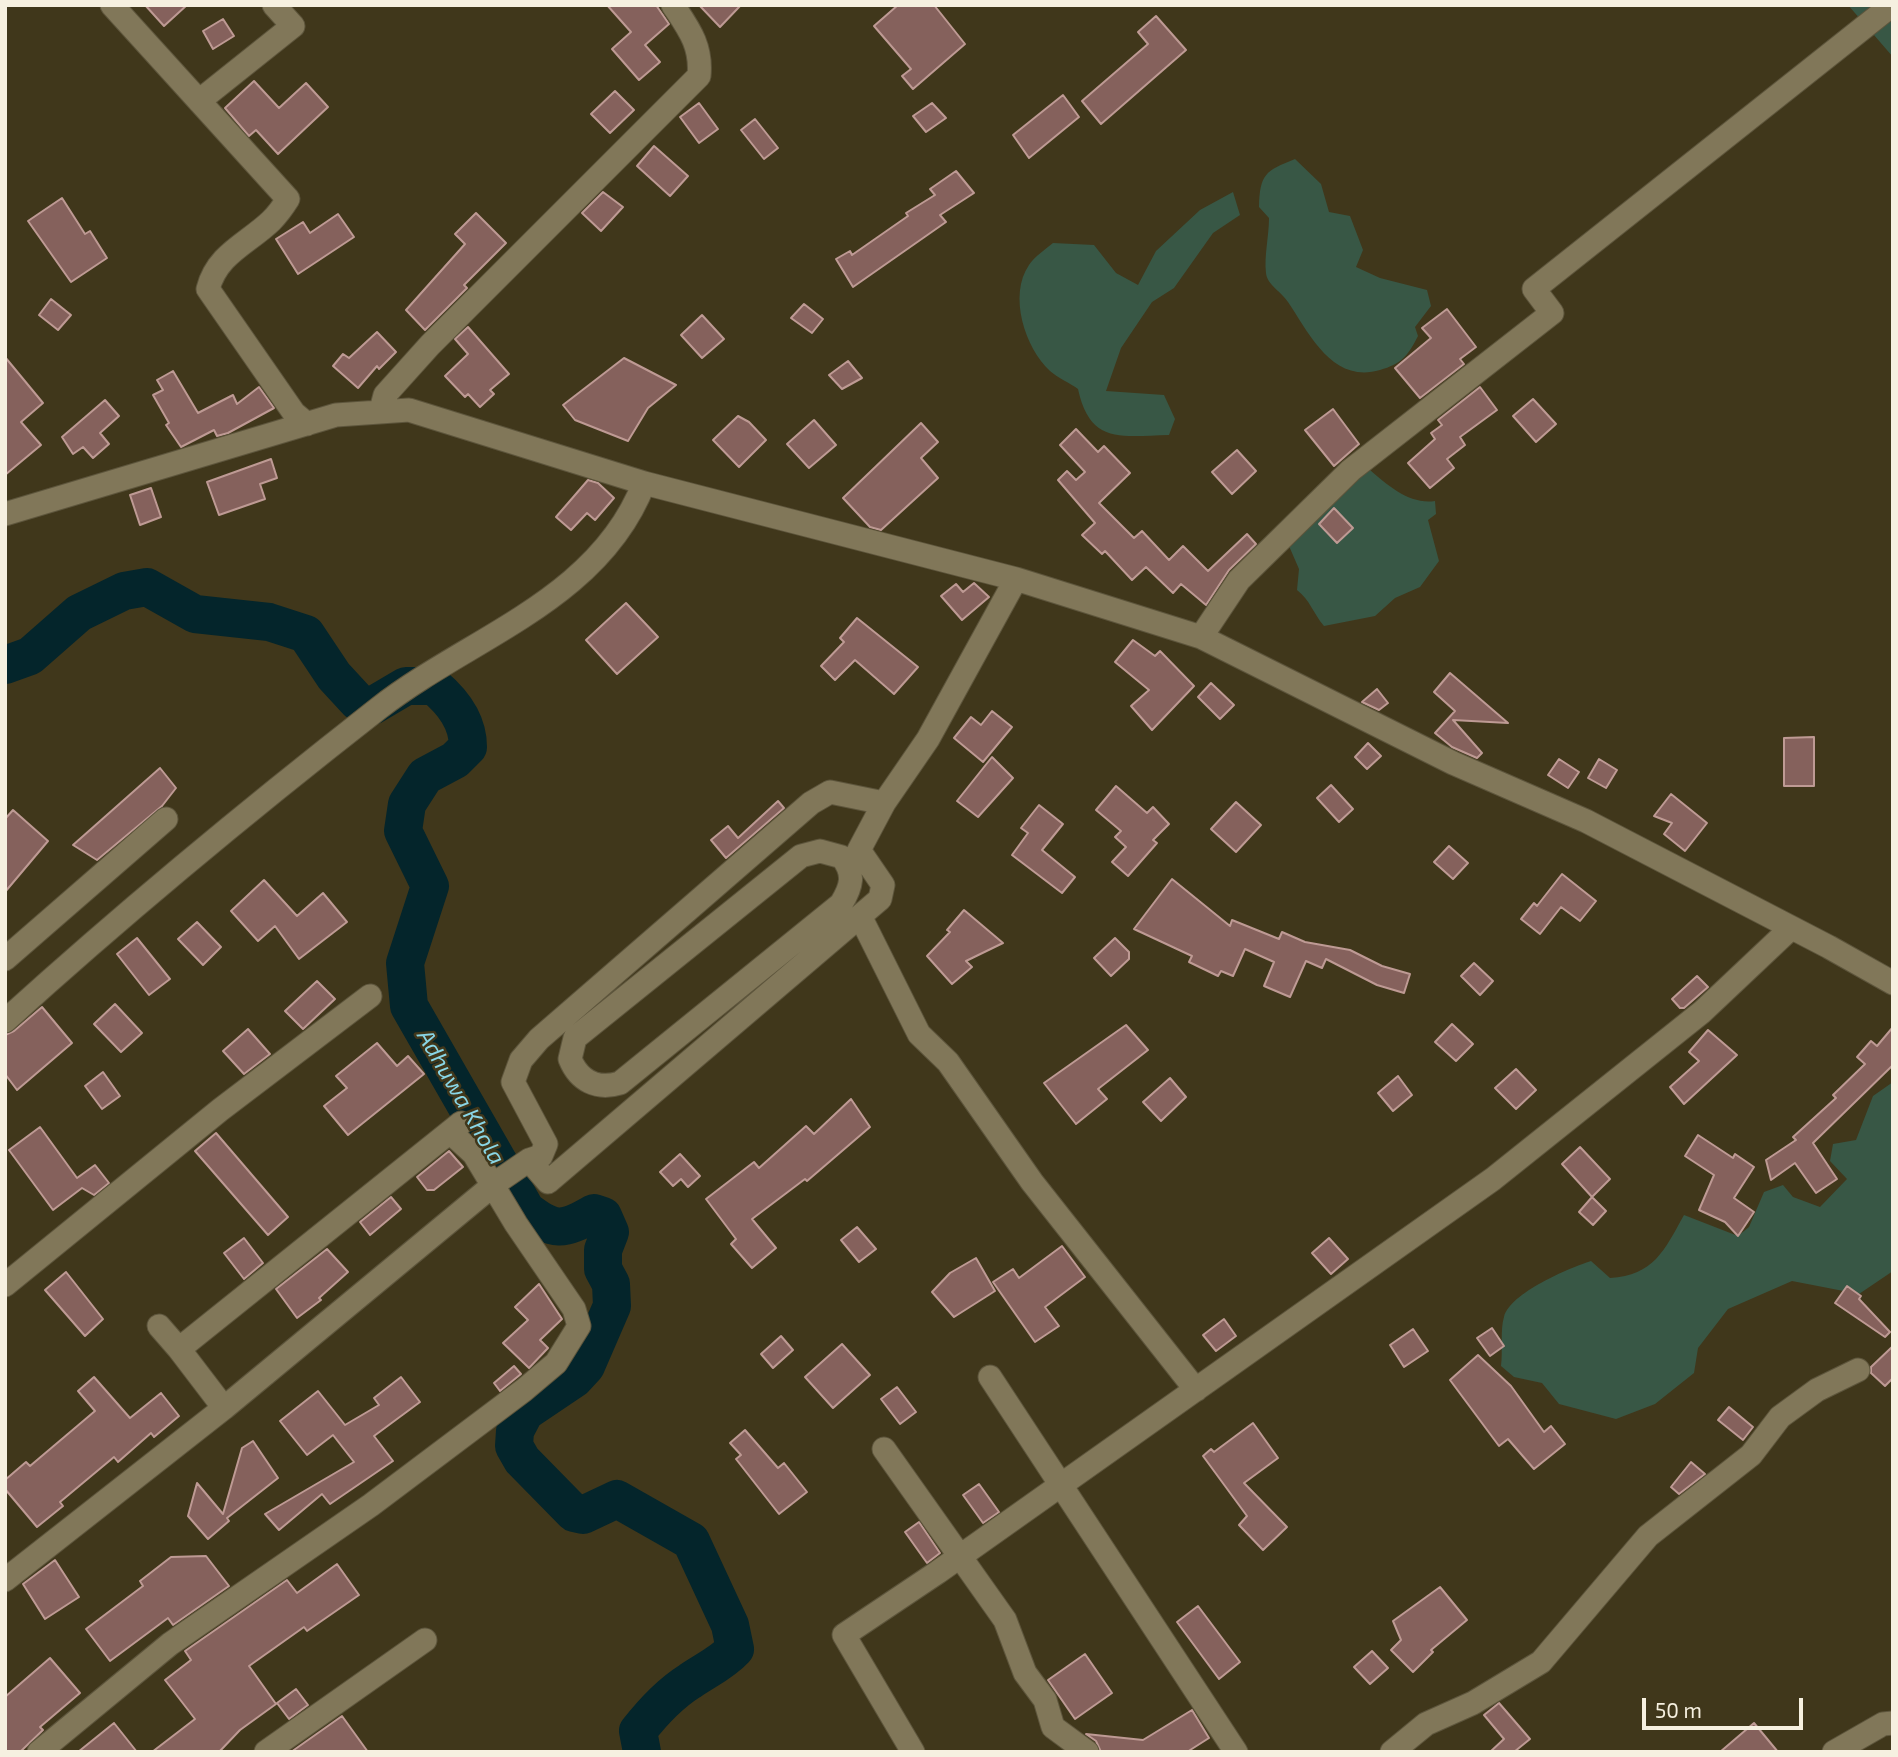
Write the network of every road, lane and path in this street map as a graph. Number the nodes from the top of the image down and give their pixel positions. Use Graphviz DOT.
graph roads {
  1 [pos="112,5"];
  2 [pos="274,5"];
  3 [pos="673,5"];
  4 [pos="1892,5"];
  5 [pos="199,102"];
  6 [pos="381,410"];
  7 [pos="307,424"];
  8 [pos="644,482"];
  9 [pos="5,514"];
  10 [pos="1016,579"];
  11 [pos="1201,637"];
  12 [pos="884,803"];
  13 [pos="166,819"];
  14 [pos="860,916"];
  15 [pos="1791,928"];
  16 [pos="9,948"];
  17 [pos="1893,984"];
  18 [pos="370,996"];
  19 [pos="5,1021"];
  20 [pos="620,1083"];
  21 [pos="525,1162"];
  22 [pos="494,1184"];
  23 [pos="5,1285"];
  24 [pos="159,1326"];
  25 [pos="178,1349"];
  26 [pos="1858,1370"];
  27 [pos="990,1377"];
  28 [pos="1196,1390"];
  29 [pos="224,1408"];
  30 [pos="884,1449"];
  31 [pos="1060,1485"];
  32 [pos="961,1556"];
  33 [pos="5,1580"];
  34 [pos="425,1640"];
  35 [pos="1893,1723"];
  36 [pos="39,1752"];
  37 [pos="266,1752"];
  38 [pos="913,1752"];
  39 [pos="1087,1752"];
  40 [pos="1236,1752"];
  41 [pos="1392,1752"];
  42 [pos="1834,1752"];
  1 -- 5 [label="street"];
  2 -- 5 [label="street"];
  3 -- 6 [label="street"];
  4 -- 11 [label="street"];
  5 -- 7 [label="street"];
  6 -- 7 [label="street"];
  6 -- 8 [label="street"];
  7 -- 9 [label="street"];
  8 -- 10 [label="street"];
  8 -- 19 [label="street"];
  10 -- 11 [label="street"];
  10 -- 12 [label="street"];
  11 -- 15 [label="street"];
  12 -- 14 [label="street"];
  12 -- 21 [label="street"];
  13 -- 16 [label="street"];
  14 -- 21 [label="street"];
  14 -- 28 [label="street"];
  15 -- 17 [label="street"];
  15 -- 28 [label="street"];
  18 -- 23 [label="street"];
  20 -- 20 [label="street"];
  21 -- 22 [label="street"];
  22 -- 25 [label="street"];
  22 -- 29 [label="street"];
  22 -- 36 [label="street"];
  24 -- 25 [label="street"];
  25 -- 29 [label="street"];
  26 -- 41 [label="street"];
  27 -- 31 [label="street"];
  28 -- 31 [label="street"];
  29 -- 33 [label="street"];
  30 -- 32 [label="street"];
  31 -- 32 [label="street"];
  31 -- 40 [label="street"];
  32 -- 38 [label="street"];
  32 -- 39 [label="street"];
  34 -- 37 [label="street"];
  35 -- 42 [label="street"];
}
